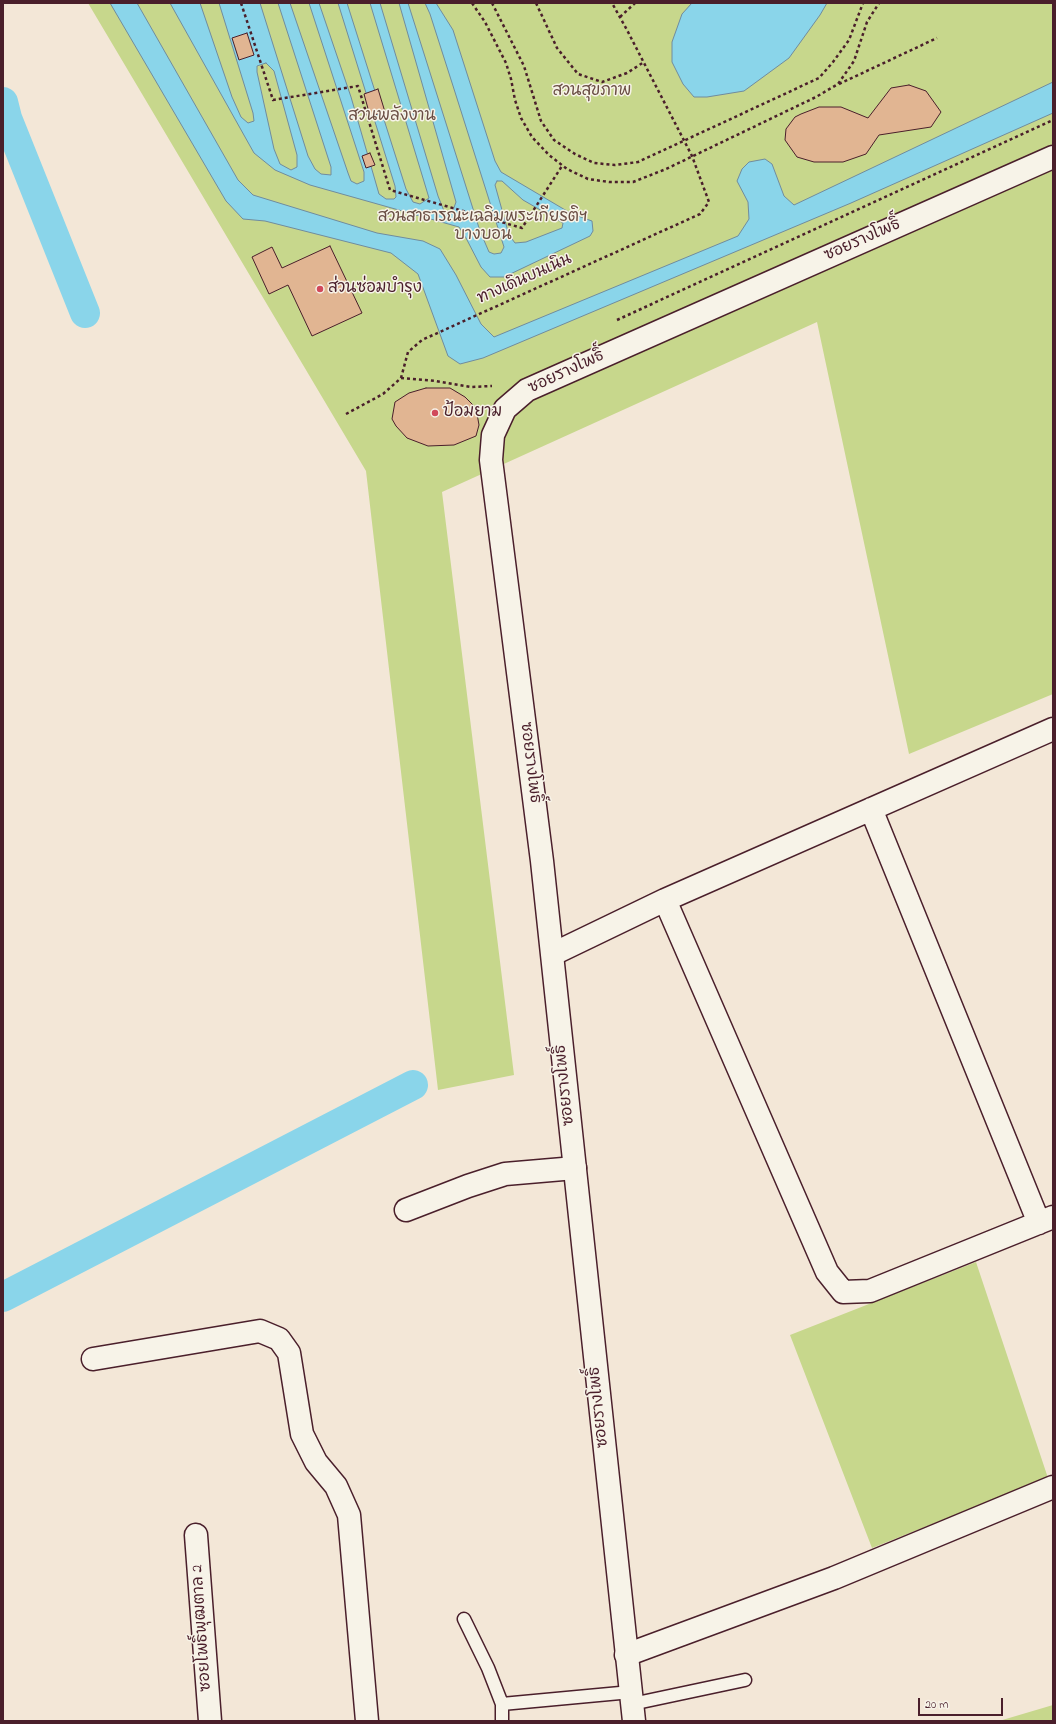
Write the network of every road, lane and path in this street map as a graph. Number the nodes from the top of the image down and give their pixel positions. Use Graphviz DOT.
graph roads {
  1 [pos="241,3"];
  2 [pos="472,3"];
  3 [pos="492,3"];
  4 [pos="536,3"];
  5 [pos="612,3"];
  6 [pos="635,3"];
  7 [pos="863,3"];
  8 [pos="879,3"];
  9 [pos="620,17"];
  10 [pos="937,38"];
  11 [pos="644,62"];
  12 [pos="838,84"];
  13 [pos="1053,120"];
  14 [pos="684,141"];
  15 [pos="692,156"];
  16 [pos="1053,157"];
  17 [pos="562,166"];
  18 [pos="613,321"];
  19 [pos="401,378"];
  20 [pos="497,381"];
  21 [pos="346,414"];
  22 [pos="1053,729"];
  23 [pos="871,809"];
  24 [pos="665,900"];
  25 [pos="553,954"];
  26 [pos="575,1168"];
  27 [pos="406,1210"];
  28 [pos="1046,1220"];
  29 [pos="93,1359"];
  30 [pos="1053,1487"];
  31 [pos="196,1535"];
  32 [pos="464,1619"];
  33 [pos="626,1655"];
  34 [pos="745,1680"];
  35 [pos="502,1704"];
  36 [pos="632,1706"];
  37 [pos="210,1721"];
  38 [pos="367,1721"];
  39 [pos="502,1721"];
  1 -- 17 [label="path"];
  2 -- 17 [label="path"];
  3 -- 14 [label="path"];
  4 -- 11 [label="path"];
  5 -- 9 [label="path, ทางเดินบนเนิน"];
  6 -- 9 [label="path"];
  7 -- 14 [label="path"];
  8 -- 12 [label="path"];
  9 -- 11 [label="path, ทางเดินบนเนิน"];
  10 -- 12 [label="path"];
  11 -- 14 [label="path, ทางเดินบนเนิน"];
  12 -- 15 [label="path"];
  13 -- 18 [label="path"];
  14 -- 15 [label="path, ทางเดินบนเนิน"];
  15 -- 17 [label="path"];
  15 -- 19 [label="path, ทางเดินบนเนิน"];
  16 -- 25 [label="street, ซอยรางโพธิ์"];
  19 -- 20 [label="path"];
  19 -- 21 [label="path"];
  22 -- 23 [label="street"];
  23 -- 24 [label="street"];
  23 -- 28 [label="street"];
  24 -- 25 [label="street"];
  24 -- 28 [label="street"];
  25 -- 26 [label="street, ซอยรางโพธิ์"];
  26 -- 27 [label="street"];
  26 -- 33 [label="street, ซอยรางโพธิ์"];
  29 -- 38 [label="street"];
  30 -- 33 [label="street"];
  31 -- 37 [label="street, ซอยโพธิ์พุฒตาล 2"];
  32 -- 35 [label="lane"];
  33 -- 36 [label="street, ซอยรางโพธิ์"];
  34 -- 36 [label="lane"];
  35 -- 36 [label="lane"];
  35 -- 39 [label="lane"];
}
